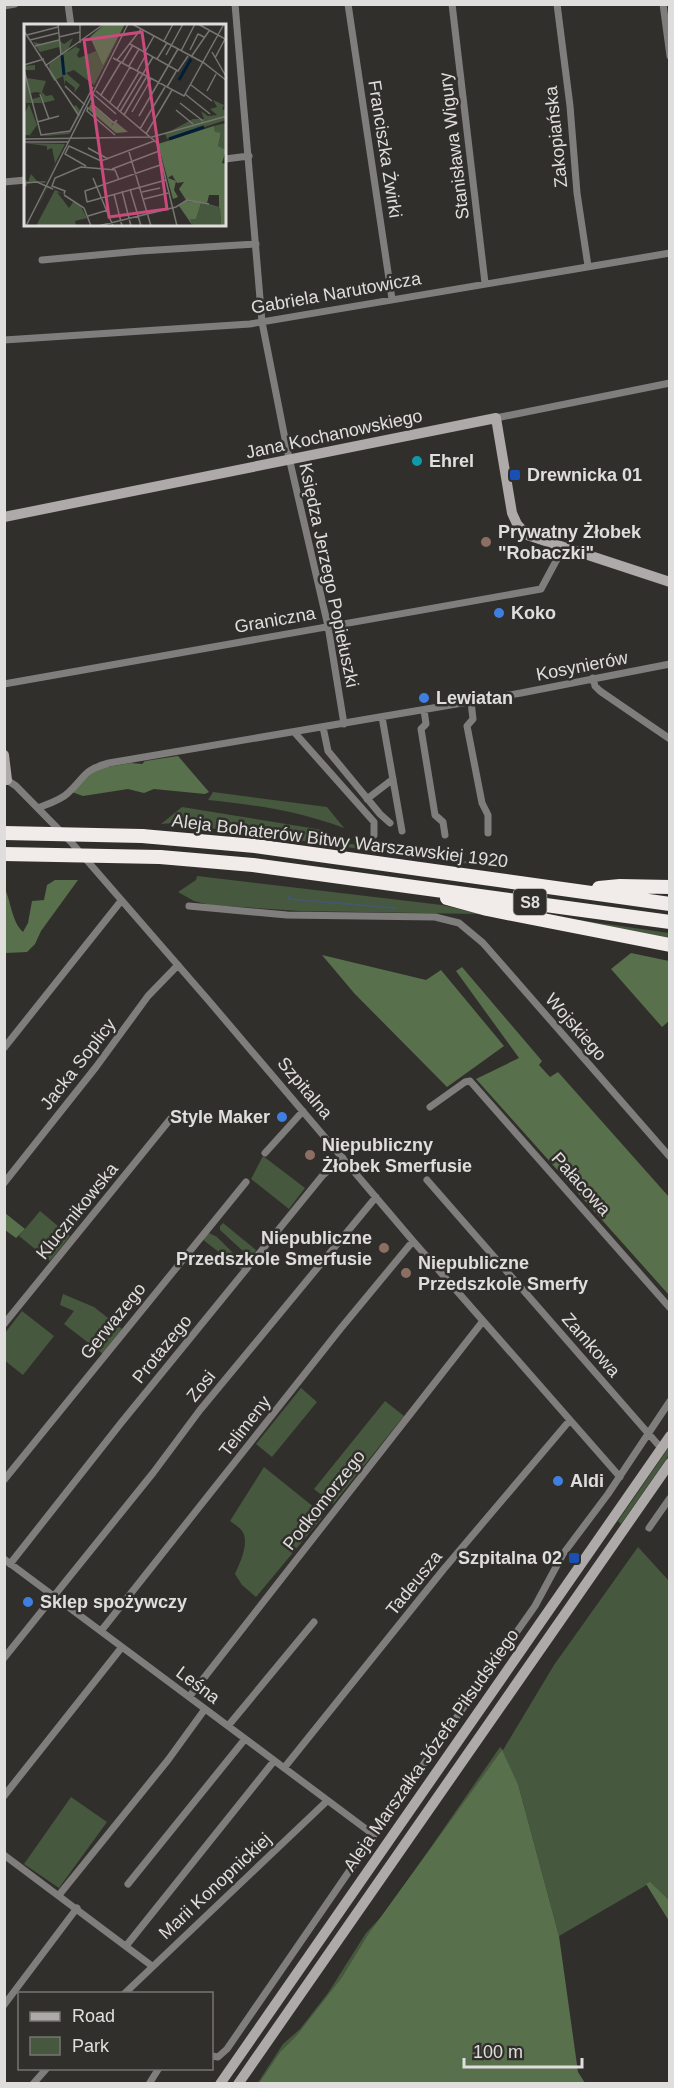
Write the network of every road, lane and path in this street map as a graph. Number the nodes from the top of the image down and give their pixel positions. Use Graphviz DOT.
graph roads {
  1 [pos="15,4"];
  2 [pos="68,4"];
  3 [pos="235,4"];
  4 [pos="348,4"];
  5 [pos="452,4"];
  6 [pos="558,4"];
  7 [pos="663,4"];
  8 [pos="4,6"];
  9 [pos="667,15"];
  10 [pos="70,24"];
  11 [pos="669,56"];
  12 [pos="249,156"];
  13 [pos="226,159"];
  14 [pos="24,180"];
  15 [pos="4,182"];
  16 [pos="256,244"];
  17 [pos="669,253"];
  18 [pos="42,260"];
  19 [pos="588,266"];
  20 [pos="485,283"];
  21 [pos="392,299"];
  22 [pos="262,322"];
  23 [pos="4,340"];
  24 [pos="669,383"];
  25 [pos="496,418"];
  26 [pos="290,460"];
  27 [pos="4,517"];
  28 [pos="562,548"];
  29 [pos="669,582"];
  30 [pos="328,626"];
  31 [pos="669,664"];
  32 [pos="593,678"];
  33 [pos="4,684"];
  34 [pos="471,702"];
  35 [pos="424,710"];
  36 [pos="382,717"];
  37 [pos="344,724"];
  38 [pos="323,728"];
  39 [pos="295,733"];
  40 [pos="669,739"];
  41 [pos="4,755"];
  42 [pos="7,777"];
  43 [pos="393,779"];
  44 [pos="367,799"];
  45 [pos="38,808"];
  46 [pos="390,823"];
  47 [pos="402,831"];
  48 [pos="4,833"];
  49 [pos="488,833"];
  50 [pos="374,835"];
  51 [pos="445,835"];
  52 [pos="4,854"];
  53 [pos="390,883"];
  54 [pos="669,886"];
  55 [pos="579,891"];
  56 [pos="121,901"];
  57 [pos="669,904"];
  58 [pos="189,906"];
  59 [pos="669,922"];
  60 [pos="669,945"];
  61 [pos="178,965"];
  62 [pos="4,1048"];
  63 [pos="430,1107"];
  64 [pos="303,1111"];
  65 [pos="172,1117"];
  66 [pos="265,1153"];
  67 [pos="669,1157"];
  68 [pos="343,1158"];
  69 [pos="427,1180"];
  70 [pos="246,1182"];
  71 [pos="4,1183"];
  72 [pos="376,1197"];
  73 [pos="413,1241"];
  74 [pos="669,1308"];
  75 [pos="483,1321"];
  76 [pos="4,1324"];
  77 [pos="669,1401"];
  78 [pos="570,1420"];
  79 [pos="647,1433"];
  80 [pos="669,1436"];
  81 [pos="661,1448"];
  82 [pos="669,1463"];
  83 [pos="620,1477"];
  84 [pos="4,1480"];
  85 [pos="669,1498"];
  86 [pos="649,1528"];
  87 [pos="7,1562"];
  88 [pos="53,1596"];
  89 [pos="314,1622"];
  90 [pos="101,1631"];
  91 [pos="122,1647"];
  92 [pos="4,1658"];
  93 [pos="189,1697"];
  94 [pos="205,1709"];
  95 [pos="228,1726"];
  96 [pos="244,1739"];
  97 [pos="274,1761"];
  98 [pos="284,1768"];
  99 [pos="4,1796"];
  100 [pos="327,1801"];
  101 [pos="374,1835"];
  102 [pos="4,1855"];
  103 [pos="128,1884"];
  104 [pos="59,1895"];
  105 [pos="77,1908"];
  106 [pos="126,1946"];
  107 [pos="152,1966"];
  108 [pos="126,1992"];
  109 [pos="4,2005"];
  110 [pos="213,2056"];
  111 [pos="45,2070"];
  112 [pos="158,2070"];
  113 [pos="33,2084"];
  114 [pos="149,2084"];
  115 [pos="220,2084"];
  116 [pos="238,2084"];
  1 -- 8 [label="street"];
  2 -- 10 [label="street"];
  3 -- 12 [label="street, Księdza Jerzego Popiełuszki"];
  4 -- 21 [label="street, Franciszka Żwirki"];
  5 -- 20 [label="street, Stanisława Wigury"];
  6 -- 19 [label="street, Zakopiańska"];
  7 -- 9 [label="street"];
  9 -- 11 [label="street"];
  12 -- 13 [label="street"];
  12 -- 16 [label="street, Księdza Jerzego Popiełuszki"];
  14 -- 15 [label="street"];
  16 -- 18 [label="street"];
  16 -- 22 [label="street, Księdza Jerzego Popiełuszki"];
  17 -- 19 [label="street, Gabriela Narutowicza"];
  19 -- 20 [label="street, Gabriela Narutowicza"];
  20 -- 21 [label="street, Gabriela Narutowicza"];
  21 -- 22 [label="street, Gabriela Narutowicza"];
  22 -- 23 [label="street, Gabriela Narutowicza"];
  22 -- 26 [label="street, Księdza Jerzego Popiełuszki"];
  24 -- 25 [label="street, Jana Kochanowskiego"];
  25 -- 26 [label="main road, Jana Kochanowskiego"];
  25 -- 28 [label="main road"];
  26 -- 27 [label="main road, Jana Kochanowskiego"];
  26 -- 30 [label="street, Księdza Jerzego Popiełuszki"];
  28 -- 29 [label="main road"];
  28 -- 30 [label="street, Graniczna"];
  30 -- 33 [label="street, Graniczna"];
  30 -- 37 [label="street, Księdza Jerzego Popiełuszki"];
  31 -- 32 [label="street, Kosynierów"];
  32 -- 34 [label="street, Kosynierów"];
  32 -- 40 [label="street"];
  34 -- 35 [label="street, Kosynierów"];
  34 -- 49 [label="street"];
  35 -- 36 [label="street, Kosynierów"];
  35 -- 51 [label="street"];
  36 -- 37 [label="street, Kosynierów"];
  36 -- 43 [label="street"];
  37 -- 38 [label="street, Kosynierów"];
  38 -- 39 [label="street, Kosynierów"];
  38 -- 44 [label="street"];
  39 -- 45 [label="street, Kosynierów"];
  39 -- 50 [label="street"];
  41 -- 42 [label="main road, Szpitalna"];
  42 -- 45 [label="street, Szpitalna"];
  43 -- 44 [label="street"];
  43 -- 47 [label="street"];
  44 -- 46 [label="street"];
  45 -- 56 [label="street, Szpitalna"];
  48 -- 55 [label="highway, Aleja Bohaterów Bitwy Warszawskiej 1920 / S8, bridge"];
  52 -- 53 [label="highway, Aleja Bohaterów Bitwy Warszawskiej 1920 / S8, bridge"];
  53 -- 59 [label="highway, Aleja Bohaterów Bitwy Warszawskiej 1920 / S8"];
  53 -- 60 [label="highway"];
  54 -- 55 [label="highway"];
  55 -- 57 [label="highway, Aleja Bohaterów Bitwy Warszawskiej 1920 / S8"];
  56 -- 61 [label="street, Szpitalna"];
  56 -- 62 [label="street"];
  58 -- 67 [label="street, Wojskiego"];
  61 -- 64 [label="street, Szpitalna"];
  61 -- 71 [label="street, Jacka Soplicy"];
  63 -- 74 [label="street, Pałacowa"];
  64 -- 66 [label="street"];
  64 -- 68 [label="street, Szpitalna"];
  65 -- 76 [label="street, Klucznikowska"];
  68 -- 72 [label="street, Szpitalna"];
  68 -- 87 [label="street, Protazego"];
  69 -- 79 [label="street, Zamkowa"];
  70 -- 84 [label="street, Gerwazego"];
  72 -- 73 [label="street, Szpitalna"];
  72 -- 88 [label="street, Zosi"];
  73 -- 75 [label="street, Szpitalna"];
  73 -- 90 [label="street, Telimeny"];
  75 -- 78 [label="street, Szpitalna"];
  75 -- 93 [label="street, Podkomorzego"];
  77 -- 79 [label="street"];
  78 -- 83 [label="street, Szpitalna"];
  78 -- 98 [label="street, Tadeusza"];
  79 -- 81 [label="street, Zamkowa"];
  79 -- 83 [label="street"];
  80 -- 81 [label="main road, Aleja Marszałka Józefa Piłsudskiego"];
  81 -- 115 [label="main road, Aleja Marszałka Józefa Piłsudskiego"];
  82 -- 116 [label="main road, Aleja Marszałka Józefa Piłsudskiego"];
  83 -- 101 [label="street"];
  85 -- 86 [label="street"];
  87 -- 88 [label="street, Leśna"];
  88 -- 90 [label="street, Leśna"];
  88 -- 92 [label="street, Zosi"];
  89 -- 95 [label="street"];
  90 -- 91 [label="street, Leśna"];
  91 -- 93 [label="street, Leśna"];
  91 -- 99 [label="street"];
  93 -- 94 [label="street, Leśna"];
  94 -- 95 [label="street, Leśna"];
  94 -- 104 [label="street"];
  95 -- 96 [label="street, Leśna"];
  96 -- 97 [label="street, Leśna"];
  96 -- 103 [label="street"];
  97 -- 98 [label="street, Leśna"];
  97 -- 106 [label="street"];
  98 -- 100 [label="street, Leśna"];
  100 -- 101 [label="street, Leśna"];
  100 -- 107 [label="street, Marii Konopnickiej"];
  101 -- 110 [label="street"];
  102 -- 104 [label="street"];
  104 -- 105 [label="street"];
  105 -- 106 [label="street"];
  105 -- 109 [label="street"];
  106 -- 107 [label="street"];
  107 -- 108 [label="street, Marii Konopnickiej"];
  111 -- 113 [label="street"];
  112 -- 114 [label="street"];
}
